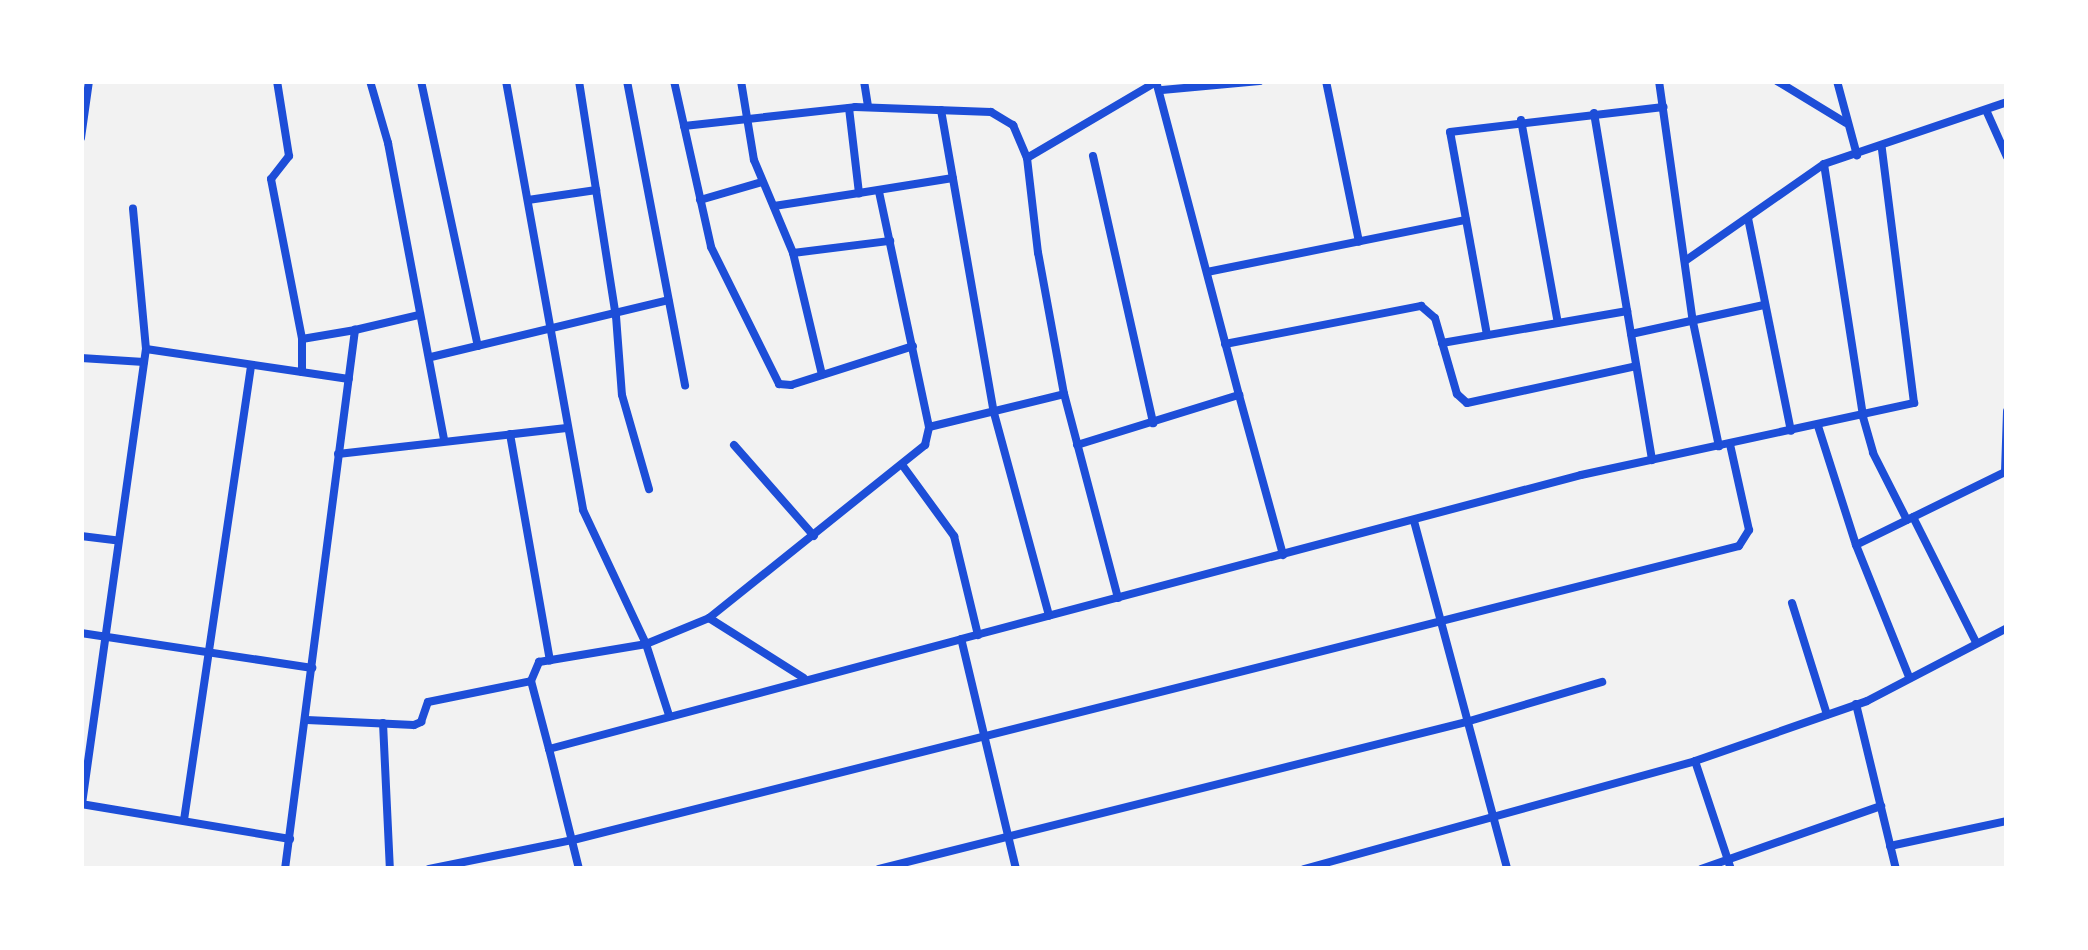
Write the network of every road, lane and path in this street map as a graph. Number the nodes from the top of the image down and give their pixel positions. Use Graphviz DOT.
graph roads {
  1 [pos="89,81"];
  2 [pos="277,81"];
  3 [pos="370,81"];
  4 [pos="421,81"];
  5 [pos="506,81"];
  6 [pos="579,81"];
  7 [pos="627,81"];
  8 [pos="674,81"];
  9 [pos="741,81"];
  10 [pos="864,81"];
  11 [pos="1260,81"];
  12 [pos="1326,81"];
  13 [pos="1659,81"];
  14 [pos="1777,81"];
  15 [pos="1837,81"];
  16 [pos="1158,84"];
  17 [pos="2007,102"];
  18 [pos="868,107"];
  19 [pos="1664,107"];
  20 [pos="849,108"];
  21 [pos="941,110"];
  22 [pos="1986,110"];
  23 [pos="1593,112"];
  24 [pos="748,119"];
  25 [pos="1521,120"];
  26 [pos="1846,123"];
  27 [pos="684,126"];
  28 [pos="81,135"];
  29 [pos="1882,148"];
  30 [pos="1857,155"];
  31 [pos="1093,156"];
  32 [pos="2007,157"];
  33 [pos="1027,158"];
  34 [pos="1824,164"];
  35 [pos="953,178"];
  36 [pos="763,182"];
  37 [pos="596,190"];
  38 [pos="879,190"];
  39 [pos="860,193"];
  40 [pos="528,200"];
  41 [pos="700,200"];
  42 [pos="774,206"];
  43 [pos="134,209"];
  44 [pos="1748,218"];
  45 [pos="1466,220"];
  46 [pos="890,241"];
  47 [pos="1359,242"];
  48 [pos="793,253"];
  49 [pos="1685,261"];
  50 [pos="1207,272"];
  51 [pos="668,300"];
  52 [pos="1764,305"];
  53 [pos="1627,311"];
  54 [pos="419,315"];
  55 [pos="616,316"];
  56 [pos="1558,322"];
  57 [pos="1694,322"];
  58 [pos="548,328"];
  59 [pos="355,330"];
  60 [pos="1631,334"];
  61 [pos="1487,335"];
  62 [pos="302,339"];
  63 [pos="1442,343"];
  64 [pos="1225,344"];
  65 [pos="478,346"];
  66 [pos="913,346"];
  67 [pos="146,349"];
  68 [pos="430,357"];
  69 [pos="81,358"];
  70 [pos="144,362"];
  71 [pos="1636,366"];
  72 [pos="251,367"];
  73 [pos="302,372"];
  74 [pos="822,375"];
  75 [pos="349,379"];
  76 [pos="685,386"];
  77 [pos="1064,394"];
  78 [pos="1240,395"];
  79 [pos="2007,411"];
  80 [pos="994,412"];
  81 [pos="1863,417"];
  82 [pos="1153,423"];
  83 [pos="1818,426"];
  84 [pos="928,427"];
  85 [pos="567,428"];
  86 [pos="1792,431"];
  87 [pos="510,434"];
  88 [pos="444,440"];
  89 [pos="1730,444"];
  90 [pos="734,445"];
  91 [pos="1077,445"];
  92 [pos="1718,446"];
  93 [pos="338,454"];
  94 [pos="1652,460"];
  95 [pos="903,466"];
  96 [pos="2006,471"];
  97 [pos="649,489"];
  98 [pos="1910,519"];
  99 [pos="1414,521"];
  100 [pos="81,536"];
  101 [pos="814,536"];
  102 [pos="116,540"];
  103 [pos="1856,545"];
  104 [pos="1283,556"];
  105 [pos="1118,598"];
  106 [pos="1792,603"];
  107 [pos="1049,616"];
  108 [pos="709,618"];
  109 [pos="1438,620"];
  110 [pos="2007,628"];
  111 [pos="81,633"];
  112 [pos="101,635"];
  113 [pos="978,635"];
  114 [pos="961,639"];
  115 [pos="1976,642"];
  116 [pos="646,644"];
  117 [pos="206,651"];
  118 [pos="550,660"];
  119 [pos="312,668"];
  120 [pos="1909,677"];
  121 [pos="806,679"];
  122 [pos="531,681"];
  123 [pos="1601,682"];
  124 [pos="1856,704"];
  125 [pos="669,715"];
  126 [pos="1827,715"];
  127 [pos="307,720"];
  128 [pos="1466,722"];
  129 [pos="383,723"];
  130 [pos="982,735"];
  131 [pos="549,749"];
  132 [pos="1695,761"];
  133 [pos="81,804"];
  134 [pos="1881,806"];
  135 [pos="1495,819"];
  136 [pos="184,820"];
  137 [pos="2007,821"];
  138 [pos="1009,838"];
  139 [pos="290,839"];
  140 [pos="573,840"];
  141 [pos="1890,845"];
  142 [pos="1730,865"];
  143 [pos="285,869"];
  144 [pos="390,869"];
  145 [pos="429,869"];
  146 [pos="579,869"];
  147 [pos="879,869"];
  148 [pos="1016,869"];
  149 [pos="1304,869"];
  150 [pos="1507,869"];
  151 [pos="1701,869"];
  152 [pos="1896,869"];
  1 -- 28 [label="street"];
  2 -- 62 [label="street"];
  3 -- 54 [label="street"];
  4 -- 65 [label="street"];
  5 -- 40 [label="street"];
  6 -- 37 [label="street"];
  7 -- 51 [label="street"];
  8 -- 27 [label="street"];
  9 -- 24 [label="street"];
  10 -- 18 [label="street"];
  11 -- 16 [label="street"];
  12 -- 47 [label="street"];
  13 -- 19 [label="street"];
  14 -- 26 [label="street"];
  15 -- 26 [label="street"];
  16 -- 33 [label="street"];
  16 -- 50 [label="street"];
  17 -- 22 [label="street"];
  18 -- 20 [label="street"];
  18 -- 21 [label="street"];
  19 -- 23 [label="street"];
  19 -- 49 [label="street"];
  20 -- 24 [label="street"];
  20 -- 39 [label="street"];
  21 -- 33 [label="street"];
  21 -- 35 [label="street"];
  22 -- 29 [label="street"];
  22 -- 32 [label="street"];
  23 -- 25 [label="street"];
  23 -- 53 [label="street"];
  24 -- 27 [label="street"];
  24 -- 36 [label="street"];
  25 -- 45 [label="street"];
  25 -- 56 [label="street"];
  26 -- 30 [label="street"];
  27 -- 41 [label="street"];
  29 -- 30 [label="street"];
  29 -- 81 [label="street"];
  30 -- 34 [label="street"];
  31 -- 82 [label="street"];
  33 -- 77 [label="street"];
  34 -- 44 [label="street"];
  34 -- 81 [label="street"];
  35 -- 38 [label="street"];
  35 -- 80 [label="street"];
  36 -- 41 [label="street"];
  36 -- 42 [label="street"];
  37 -- 40 [label="street"];
  37 -- 55 [label="street"];
  38 -- 39 [label="street"];
  38 -- 46 [label="street"];
  39 -- 42 [label="street"];
  40 -- 58 [label="street"];
  41 -- 74 [label="street"];
  42 -- 48 [label="street"];
  43 -- 67 [label="street"];
  44 -- 49 [label="street"];
  44 -- 52 [label="street"];
  45 -- 47 [label="street"];
  45 -- 61 [label="street"];
  46 -- 48 [label="street"];
  46 -- 66 [label="street"];
  47 -- 50 [label="street"];
  48 -- 74 [label="street"];
  49 -- 57 [label="street"];
  50 -- 64 [label="street"];
  51 -- 55 [label="street"];
  51 -- 76 [label="street"];
  52 -- 57 [label="street"];
  52 -- 86 [label="street"];
  53 -- 56 [label="street"];
  53 -- 60 [label="street"];
  54 -- 59 [label="street"];
  54 -- 68 [label="street"];
  55 -- 58 [label="street"];
  55 -- 97 [label="street"];
  56 -- 61 [label="street"];
  57 -- 60 [label="street"];
  57 -- 92 [label="street"];
  58 -- 65 [label="street"];
  58 -- 85 [label="street"];
  59 -- 62 [label="street"];
  59 -- 75 [label="street"];
  60 -- 71 [label="street"];
  61 -- 63 [label="street"];
  62 -- 73 [label="street"];
  63 -- 64 [label="street"];
  63 -- 71 [label="street"];
  64 -- 78 [label="street"];
  65 -- 68 [label="street"];
  66 -- 74 [label="street"];
  66 -- 84 [label="street"];
  67 -- 70 [label="street"];
  67 -- 72 [label="street"];
  68 -- 88 [label="street"];
  69 -- 70 [label="street"];
  70 -- 102 [label="street"];
  71 -- 94 [label="street"];
  72 -- 73 [label="street"];
  72 -- 117 [label="street"];
  73 -- 75 [label="street"];
  75 -- 93 [label="street"];
  77 -- 80 [label="street"];
  77 -- 91 [label="street"];
  78 -- 82 [label="street"];
  78 -- 104 [label="street"];
  79 -- 96 [label="street"];
  80 -- 84 [label="street"];
  80 -- 107 [label="street"];
  81 -- 83 [label="street"];
  81 -- 98 [label="street"];
  82 -- 91 [label="street"];
  83 -- 86 [label="street"];
  83 -- 103 [label="street"];
  84 -- 95 [label="street"];
  85 -- 87 [label="street"];
  85 -- 116 [label="street"];
  86 -- 89 [label="street"];
  87 -- 88 [label="street"];
  87 -- 118 [label="street"];
  88 -- 93 [label="street"];
  89 -- 92 [label="street"];
  89 -- 109 [label="street"];
  90 -- 101 [label="street"];
  91 -- 105 [label="street"];
  92 -- 94 [label="street"];
  93 -- 119 [label="street"];
  94 -- 99 [label="street"];
  95 -- 101 [label="street"];
  95 -- 113 [label="street"];
  96 -- 98 [label="street"];
  98 -- 103 [label="street"];
  98 -- 115 [label="street"];
  99 -- 104 [label="street"];
  99 -- 109 [label="street"];
  100 -- 102 [label="street"];
  101 -- 108 [label="street"];
  102 -- 112 [label="street"];
  103 -- 120 [label="street"];
  104 -- 105 [label="street"];
  105 -- 107 [label="street"];
  106 -- 126 [label="street"];
  107 -- 113 [label="street"];
  108 -- 116 [label="street"];
  108 -- 121 [label="street"];
  109 -- 128 [label="street"];
  109 -- 130 [label="street"];
  110 -- 115 [label="street"];
  111 -- 112 [label="street"];
  112 -- 117 [label="street"];
  112 -- 133 [label="street"];
  113 -- 114 [label="street"];
  114 -- 121 [label="street"];
  114 -- 130 [label="street"];
  115 -- 120 [label="street"];
  116 -- 118 [label="street"];
  116 -- 125 [label="street"];
  117 -- 119 [label="street"];
  117 -- 136 [label="street"];
  118 -- 122 [label="street"];
  119 -- 127 [label="street"];
  120 -- 124 [label="street"];
  121 -- 125 [label="street"];
  122 -- 129 [label="street"];
  122 -- 131 [label="street"];
  123 -- 128 [label="street"];
  124 -- 126 [label="street"];
  124 -- 134 [label="street"];
  125 -- 131 [label="street"];
  126 -- 132 [label="street"];
  127 -- 129 [label="street"];
  127 -- 139 [label="street"];
  128 -- 135 [label="street"];
  128 -- 138 [label="street"];
  129 -- 144 [label="street"];
  130 -- 138 [label="street"];
  130 -- 140 [label="street"];
  131 -- 140 [label="street"];
  132 -- 135 [label="street"];
  132 -- 142 [label="street"];
  133 -- 136 [label="street"];
  134 -- 141 [label="street"];
  134 -- 142 [label="street"];
  135 -- 149 [label="street"];
  135 -- 150 [label="street"];
  136 -- 139 [label="street"];
  137 -- 141 [label="street"];
  138 -- 147 [label="street"];
  138 -- 148 [label="street"];
  139 -- 143 [label="street"];
  140 -- 145 [label="street"];
  140 -- 146 [label="street"];
  141 -- 152 [label="street"];
  142 -- 151 [label="street"];
}
